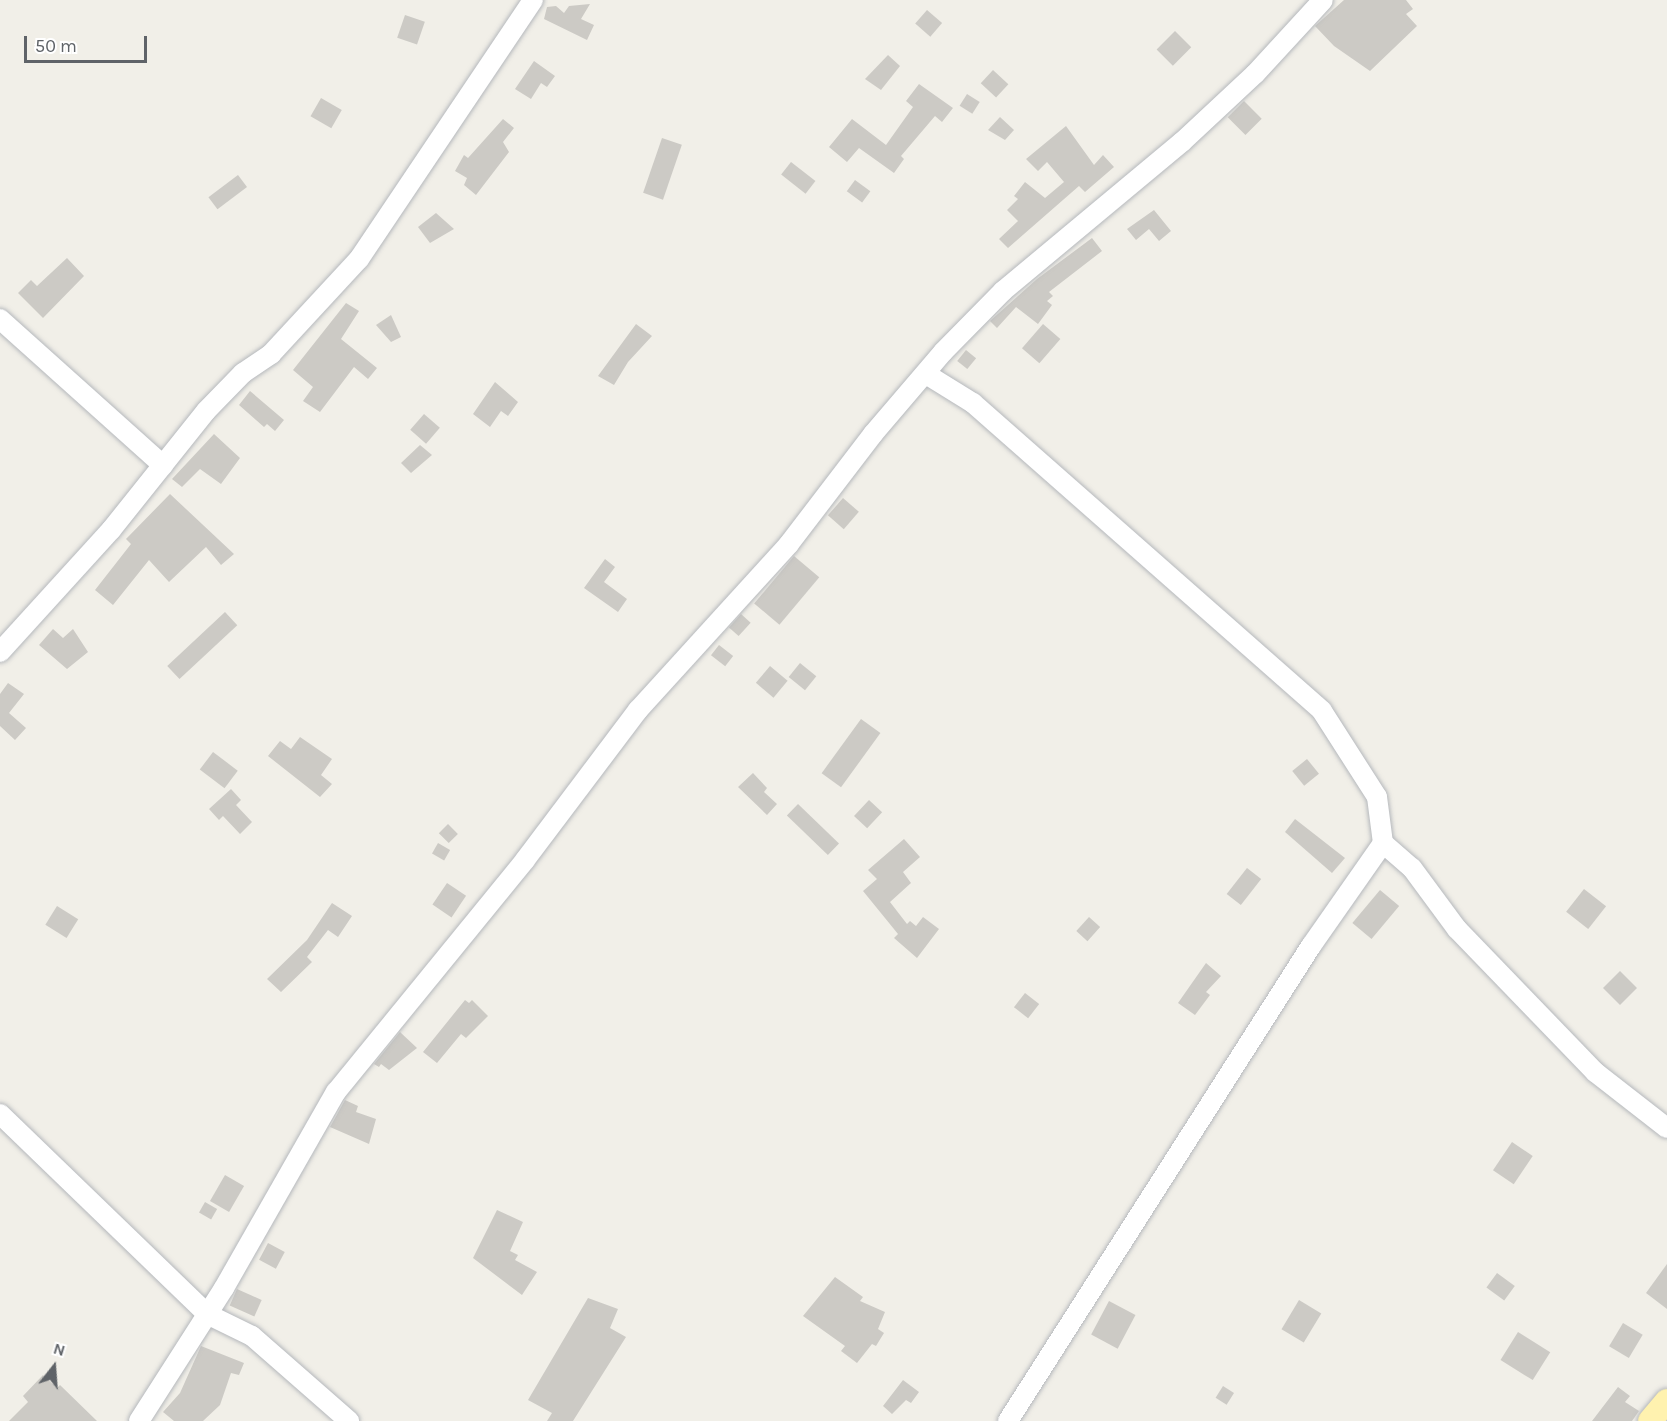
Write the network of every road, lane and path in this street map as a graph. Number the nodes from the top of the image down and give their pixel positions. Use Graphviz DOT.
graph roads {
  1 [pos="533,0"];
  2 [pos="1323,0"];
  3 [pos="0,320"];
  4 [pos="926,374"];
  5 [pos="163,465"];
  6 [pos="0,652"];
  7 [pos="1383,843"];
  8 [pos="0,1114"];
  9 [pos="1667,1128"];
  10 [pos="207,1314"];
  11 [pos="1667,1401"];
  12 [pos="139,1421"];
  13 [pos="349,1421"];
  14 [pos="1008,1421"];
  15 [pos="1650,1421"];
  1 -- 5 [label="street"];
  2 -- 4 [label="street"];
  3 -- 5 [label="street"];
  4 -- 7 [label="street"];
  4 -- 10 [label="street"];
  5 -- 6 [label="street"];
  7 -- 9 [label="street"];
  7 -- 14 [label="street"];
  8 -- 10 [label="street"];
  10 -- 12 [label="street"];
  10 -- 13 [label="street"];
  11 -- 15 [label="main road"];
}
